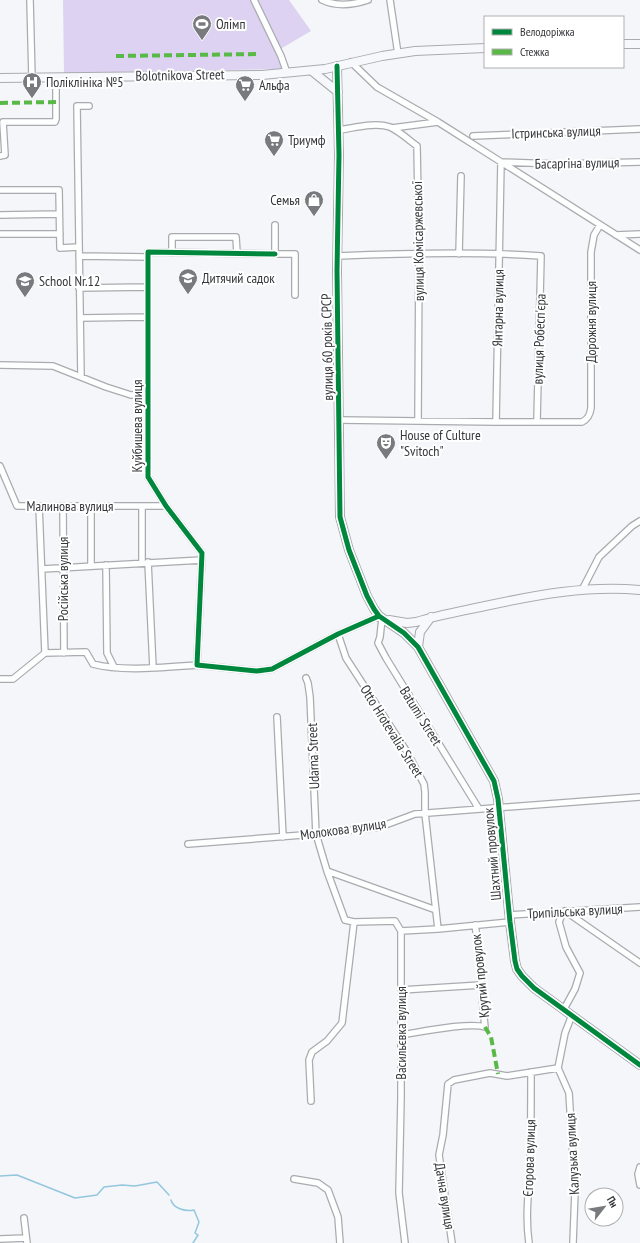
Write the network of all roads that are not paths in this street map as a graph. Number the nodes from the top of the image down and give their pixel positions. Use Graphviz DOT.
graph roads {
  1 [pos="30,0"];
  2 [pos="254,0"];
  3 [pos="322,0"];
  4 [pos="368,0"];
  5 [pos="390,0"];
  6 [pos="624,44"];
  7 [pos="640,44"];
  8 [pos="484,48"];
  9 [pos="398,54"];
  10 [pos="351,62"];
  11 [pos="337,66"];
  12 [pos="312,71"];
  13 [pos="287,73"];
  14 [pos="56,77"];
  15 [pos="0,78"];
  16 [pos="32,78"];
  17 [pos="338,92"];
  18 [pos="88,106"];
  19 [pos="2,122"];
  20 [pos="438,122"];
  21 [pos="392,128"];
  22 [pos="640,128"];
  23 [pos="339,130"];
  24 [pos="473,136"];
  25 [pos="0,156"];
  26 [pos="501,162"];
  27 [pos="640,162"];
  28 [pos="461,176"];
  29 [pos="0,190"];
  30 [pos="0,214"];
  31 [pos="59,214"];
  32 [pos="275,225"];
  33 [pos="600,225"];
  34 [pos="0,234"];
  35 [pos="60,234"];
  36 [pos="640,234"];
  37 [pos="616,235"];
  38 [pos="79,247"];
  39 [pos="640,250"];
  40 [pos="172,253"];
  41 [pos="499,253"];
  42 [pos="237,254"];
  43 [pos="275,254"];
  44 [pos="419,254"];
  45 [pos="459,254"];
  46 [pos="148,255"];
  47 [pos="79,256"];
  48 [pos="338,256"];
  49 [pos="148,287"];
  50 [pos="79,288"];
  51 [pos="295,295"];
  52 [pos="148,317"];
  53 [pos="80,318"];
  54 [pos="0,365"];
  55 [pos="81,376"];
  56 [pos="148,394"];
  57 [pos="340,420"];
  58 [pos="418,421"];
  59 [pos="496,422"];
  60 [pos="537,422"];
  61 [pos="0,466"];
  62 [pos="39,506"];
  63 [pos="63,506"];
  64 [pos="91,506"];
  65 [pos="142,506"];
  66 [pos="166,506"];
  67 [pos="640,521"];
  68 [pos="202,560"];
  69 [pos="148,562"];
  70 [pos="142,563"];
  71 [pos="106,565"];
  72 [pos="91,566"];
  73 [pos="63,568"];
  74 [pos="42,569"];
  75 [pos="582,590"];
  76 [pos="640,590"];
  77 [pos="381,617"];
  78 [pos="431,617"];
  79 [pos="338,634"];
  80 [pos="418,647"];
  81 [pos="45,653"];
  82 [pos="64,653"];
  83 [pos="197,665"];
  84 [pos="114,667"];
  85 [pos="153,668"];
  86 [pos="306,678"];
  87 [pos="0,679"];
  88 [pos="277,717"];
  89 [pos="640,797"];
  90 [pos="499,807"];
  91 [pos="479,809"];
  92 [pos="425,813"];
  93 [pos="316,834"];
  94 [pos="283,837"];
  95 [pos="188,844"];
  96 [pos="328,871"];
  97 [pos="640,907"];
  98 [pos="436,910"];
  99 [pos="564,912"];
  100 [pos="509,918"];
  101 [pos="354,922"];
  102 [pos="475,925"];
  103 [pos="438,929"];
  104 [pos="401,931"];
  105 [pos="640,963"];
  106 [pos="480,985"];
  107 [pos="401,990"];
  108 [pos="564,1009"];
  109 [pos="572,1015"];
  110 [pos="401,1035"];
  111 [pos="640,1065"];
  112 [pos="558,1068"];
  113 [pos="531,1072"];
  114 [pos="311,1101"];
  115 [pos="640,1167"];
  116 [pos="639,1175"];
  117 [pos="294,1179"];
  118 [pos="640,1185"];
  119 [pos="24,1218"];
  120 [pos="0,1239"];
  121 [pos="27,1241"];
  122 [pos="340,1243"];
  123 [pos="405,1243"];
  124 [pos="452,1243"];
  125 [pos="529,1243"];
  126 [pos="573,1243"];
  1 -- 16 [label="street"];
  2 -- 13 [label="street"];
  3 -- 4 [label="street"];
  5 -- 9 [label="street"];
  6 -- 7 [label="street"];
  8 -- 9 [label="street, Bolotnikova Street"];
  9 -- 10 [label="street, Bolotnikova Street"];
  10 -- 11 [label="street, Bolotnikova Street"];
  10 -- 20 [label="street"];
  11 -- 12 [label="street, Bolotnikova Street"];
  11 -- 17 [label="street, вулиця 60 років СРСР"];
  12 -- 13 [label="street, Bolotnikova Street"];
  12 -- 17 [label="street"];
  13 -- 14 [label="street, Bolotnikova Street"];
  14 -- 16 [label="street, Bolotnikova Street"];
  14 -- 19 [label="street"];
  15 -- 16 [label="street, Bolotnikova Street"];
  17 -- 23 [label="street, вулиця 60 років СРСР"];
  18 -- 38 [label="street"];
  19 -- 25 [label="street"];
  20 -- 21 [label="street"];
  20 -- 26 [label="street"];
  21 -- 23 [label="street, вулиця Комісаржевської"];
  21 -- 44 [label="street, вулиця Комісаржевської"];
  22 -- 24 [label="street, Істринська вулиця"];
  23 -- 48 [label="street, вулиця 60 років СРСР"];
  26 -- 27 [label="street, Басаргіна вулиця"];
  26 -- 33 [label="street"];
  26 -- 41 [label="street, Янтарна вулиця"];
  28 -- 45 [label="street"];
  29 -- 31 [label="street"];
  30 -- 31 [label="street"];
  31 -- 35 [label="street"];
  32 -- 43 [label="street"];
  33 -- 37 [label="street"];
  33 -- 60 [label="street, Дорожня вулиця"];
  34 -- 35 [label="street"];
  35 -- 38 [label="street"];
  36 -- 37 [label="street"];
  37 -- 39 [label="street"];
  38 -- 47 [label="street"];
  40 -- 42 [label="street"];
  40 -- 42 [label="street"];
  40 -- 46 [label="street"];
  41 -- 45 [label="street"];
  41 -- 59 [label="street, Янтарна вулиця"];
  41 -- 60 [label="street, вулиця Робесп'єра"];
  42 -- 43 [label="street"];
  43 -- 51 [label="street"];
  44 -- 45 [label="street"];
  44 -- 48 [label="street"];
  44 -- 58 [label="street, вулиця Комісаржевської"];
  46 -- 47 [label="street"];
  46 -- 49 [label="street, Куйбишева вулиця"];
  47 -- 50 [label="street"];
  48 -- 57 [label="street, вулиця 60 років СРСР"];
  49 -- 50 [label="street"];
  49 -- 52 [label="street, Куйбишева вулиця"];
  50 -- 53 [label="street"];
  52 -- 53 [label="street"];
  52 -- 56 [label="street, Куйбишева вулиця"];
  53 -- 55 [label="street"];
  54 -- 55 [label="street"];
  55 -- 56 [label="street"];
  56 -- 66 [label="street, Куйбишева вулиця"];
  57 -- 58 [label="street"];
  57 -- 77 [label="street, вулиця 60 років СРСР"];
  58 -- 59 [label="street"];
  59 -- 60 [label="street"];
  61 -- 62 [label="street, Малинова вулиця"];
  62 -- 63 [label="street, Малинова вулиця"];
  62 -- 74 [label="street"];
  63 -- 64 [label="street, Малинова вулиця"];
  63 -- 73 [label="street, Російська вулиця"];
  64 -- 65 [label="street, Малинова вулиця"];
  64 -- 72 [label="street"];
  65 -- 66 [label="street, Малинова вулиця"];
  65 -- 70 [label="street"];
  66 -- 68 [label="street, Куйбишева вулиця"];
  67 -- 75 [label="street"];
  68 -- 69 [label="street"];
  68 -- 83 [label="street, Куйбишева вулиця"];
  69 -- 70 [label="street"];
  69 -- 85 [label="street"];
  70 -- 71 [label="street"];
  71 -- 72 [label="street"];
  71 -- 84 [label="street"];
  72 -- 73 [label="street"];
  73 -- 74 [label="street"];
  73 -- 82 [label="street, Російська вулиця"];
  74 -- 81 [label="street"];
  75 -- 76 [label="street"];
  75 -- 78 [label="street"];
  77 -- 78 [label="street"];
  77 -- 79 [label="street"];
  77 -- 80 [label="street, Шахтний провулок"];
  77 -- 91 [label="street, Batumi Street"];
  78 -- 80 [label="street"];
  79 -- 83 [label="street"];
  79 -- 92 [label="street, Otto Hrotevalia Street"];
  80 -- 90 [label="street, Шахтний провулок"];
  81 -- 82 [label="street"];
  81 -- 87 [label="street"];
  82 -- 84 [label="street"];
  83 -- 85 [label="street"];
  84 -- 85 [label="street"];
  86 -- 93 [label="street, Udarna Street"];
  88 -- 94 [label="street"];
  89 -- 90 [label="street, Молокова вулиця"];
  90 -- 91 [label="street, Молокова вулиця"];
  90 -- 100 [label="street, Шахтний провулок"];
  91 -- 92 [label="street, Молокова вулиця"];
  92 -- 93 [label="street, Молокова вулиця"];
  92 -- 98 [label="street, Otto Hrotevalia Street"];
  93 -- 94 [label="street, Молокова вулиця"];
  93 -- 96 [label="street, Udarna Street"];
  94 -- 95 [label="street, Молокова вулиця"];
  96 -- 98 [label="street"];
  96 -- 101 [label="street, Udarna Street"];
  97 -- 99 [label="street, Трипільська вулиця"];
  98 -- 103 [label="street, Otto Hrotevalia Street"];
  99 -- 100 [label="street, Трипільська вулиця"];
  99 -- 105 [label="street"];
  99 -- 108 [label="street"];
  100 -- 102 [label="street"];
  100 -- 108 [label="street, Шахтний провулок"];
  101 -- 104 [label="street"];
  101 -- 114 [label="street"];
  102 -- 103 [label="street"];
  102 -- 106 [label="street, Крутий провулок"];
  103 -- 104 [label="street"];
  104 -- 107 [label="street, Васильєвка вулиця"];
  106 -- 107 [label="street"];
  106 -- 110 [label="street, Крутий провулок"];
  107 -- 110 [label="street, Васильєвка вулиця"];
  108 -- 109 [label="street, Шахтний провулок"];
  109 -- 111 [label="street, Шахтний провулок"];
  109 -- 112 [label="street"];
  110 -- 123 [label="street, Васильєвка вулиця"];
  112 -- 113 [label="street"];
  112 -- 126 [label="street, Калузька вулиця"];
  113 -- 124 [label="street, Дачна вулиця"];
  113 -- 125 [label="street, Єгорова вулиця"];
  115 -- 116 [label="street"];
  116 -- 118 [label="street"];
  117 -- 122 [label="street"];
  119 -- 121 [label="street"];
  120 -- 121 [label="street"];
}
